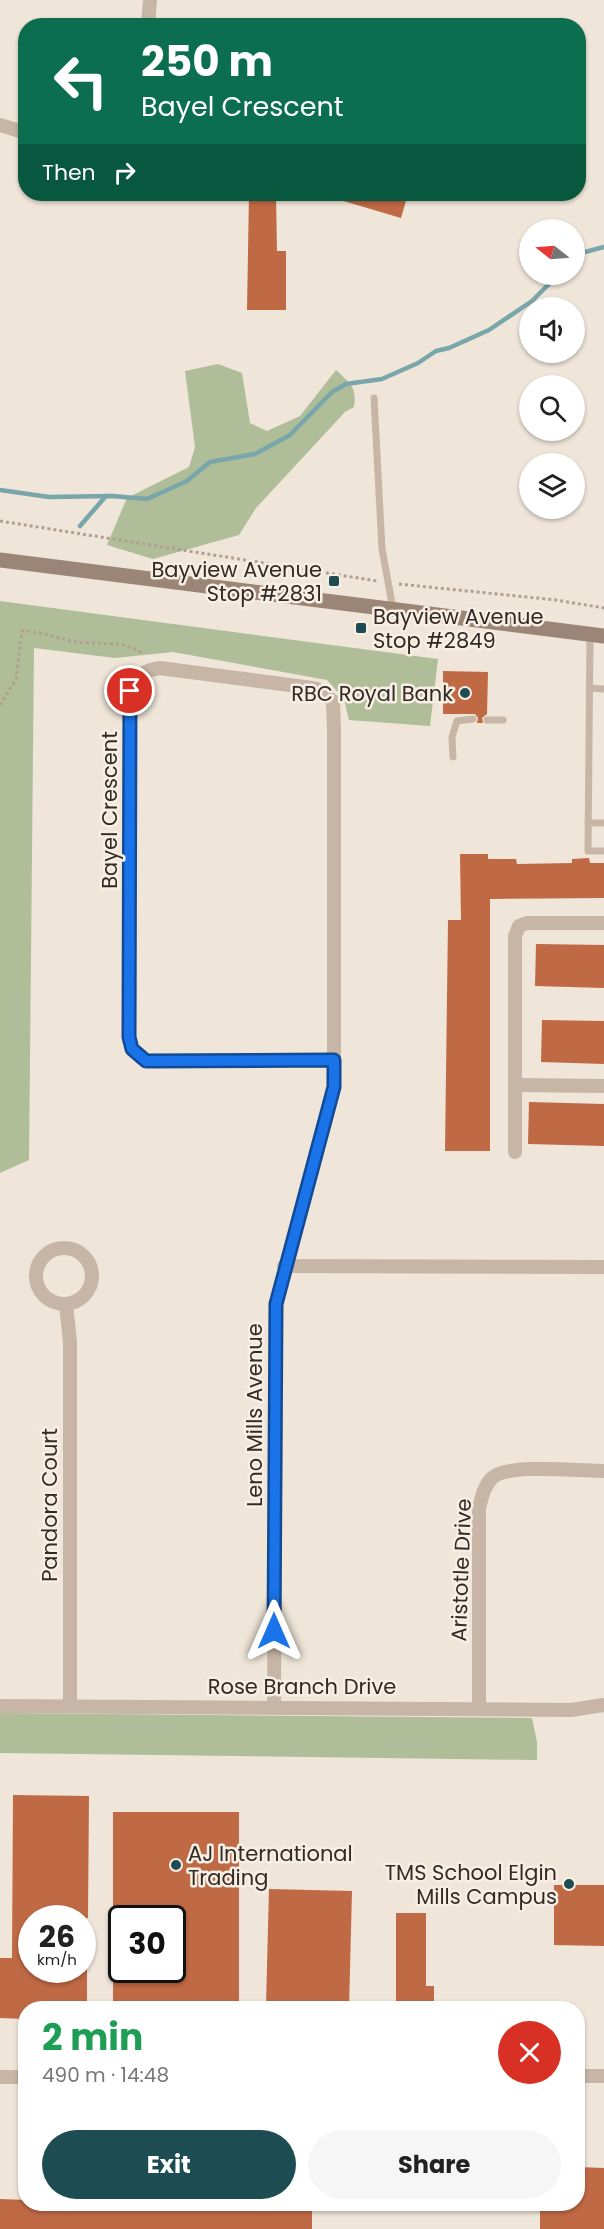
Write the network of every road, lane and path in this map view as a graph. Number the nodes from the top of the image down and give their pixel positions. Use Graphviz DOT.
graph roads {
  1 [pos="150,0"];
  2 [pos="149,18"];
  3 [pos="0,125"];
  4 [pos="18,131"];
  5 [pos="374,398"];
  6 [pos="0,521"];
  7 [pos="0,560"];
  8 [pos="388,583"];
  9 [pos="604,608"];
  10 [pos="393,609"];
  11 [pos="597,635"];
  12 [pos="142,653"];
  13 [pos="589,688"];
  14 [pos="604,689"];
  15 [pos="0,705"];
  16 [pos="473,719"];
  17 [pos="487,720"];
  18 [pos="503,720"];
  19 [pos="453,757"];
  20 [pos="588,822"];
  21 [pos="604,823"];
  22 [pos="604,851"];
  23 [pos="604,922"];
  24 [pos="334,1060"];
  25 [pos="515,1085"];
  26 [pos="604,1086"];
  27 [pos="515,1152"];
  28 [pos="284,1266"];
  29 [pos="604,1267"];
  30 [pos="66,1304"];
  31 [pos="604,1471"];
  32 [pos="604,1705"];
  33 [pos="0,1706"];
  34 [pos="70,1706"];
  35 [pos="274,1707"];
  36 [pos="480,1708"];
  37 [pos="585,2076"];
  38 [pos="604,2076"];
  39 [pos="0,2077"];
  40 [pos="18,2077"];
  1 -- 2 [label="street"];
  3 -- 4 [label="street"];
  5 -- 8 [label="lane"];
  6 -- 8 [label="path"];
  7 -- 10 [label="main road"];
  8 -- 9 [label="path"];
  8 -- 10 [label="lane"];
  10 -- 11 [label="main road"];
  11 -- 13 [label="lane"];
  12 -- 15 [label="path"];
  13 -- 14 [label="lane"];
  13 -- 20 [label="lane"];
  16 -- 19 [label="lane"];
  17 -- 18 [label="lane"];
  20 -- 21 [label="lane"];
  20 -- 22 [label="lane"];
  23 -- 25 [label="street"];
  24 -- 24 [label="street, Bayel Crescent"];
  24 -- 28 [label="street, Leno Mills Avenue"];
  25 -- 26 [label="street"];
  25 -- 27 [label="street"];
  28 -- 29 [label="street"];
  28 -- 35 [label="street, Leno Mills Avenue"];
  30 -- 30 [label="street"];
  30 -- 34 [label="street, Pandora Court"];
  31 -- 36 [label="street, Aristotle Drive"];
  32 -- 36 [label="street, Rose Branch Drive"];
  33 -- 34 [label="street, Rose Branch Drive"];
  34 -- 35 [label="street, Rose Branch Drive"];
  35 -- 36 [label="street, Rose Branch Drive"];
  37 -- 38 [label="street"];
  39 -- 40 [label="street"];
}
